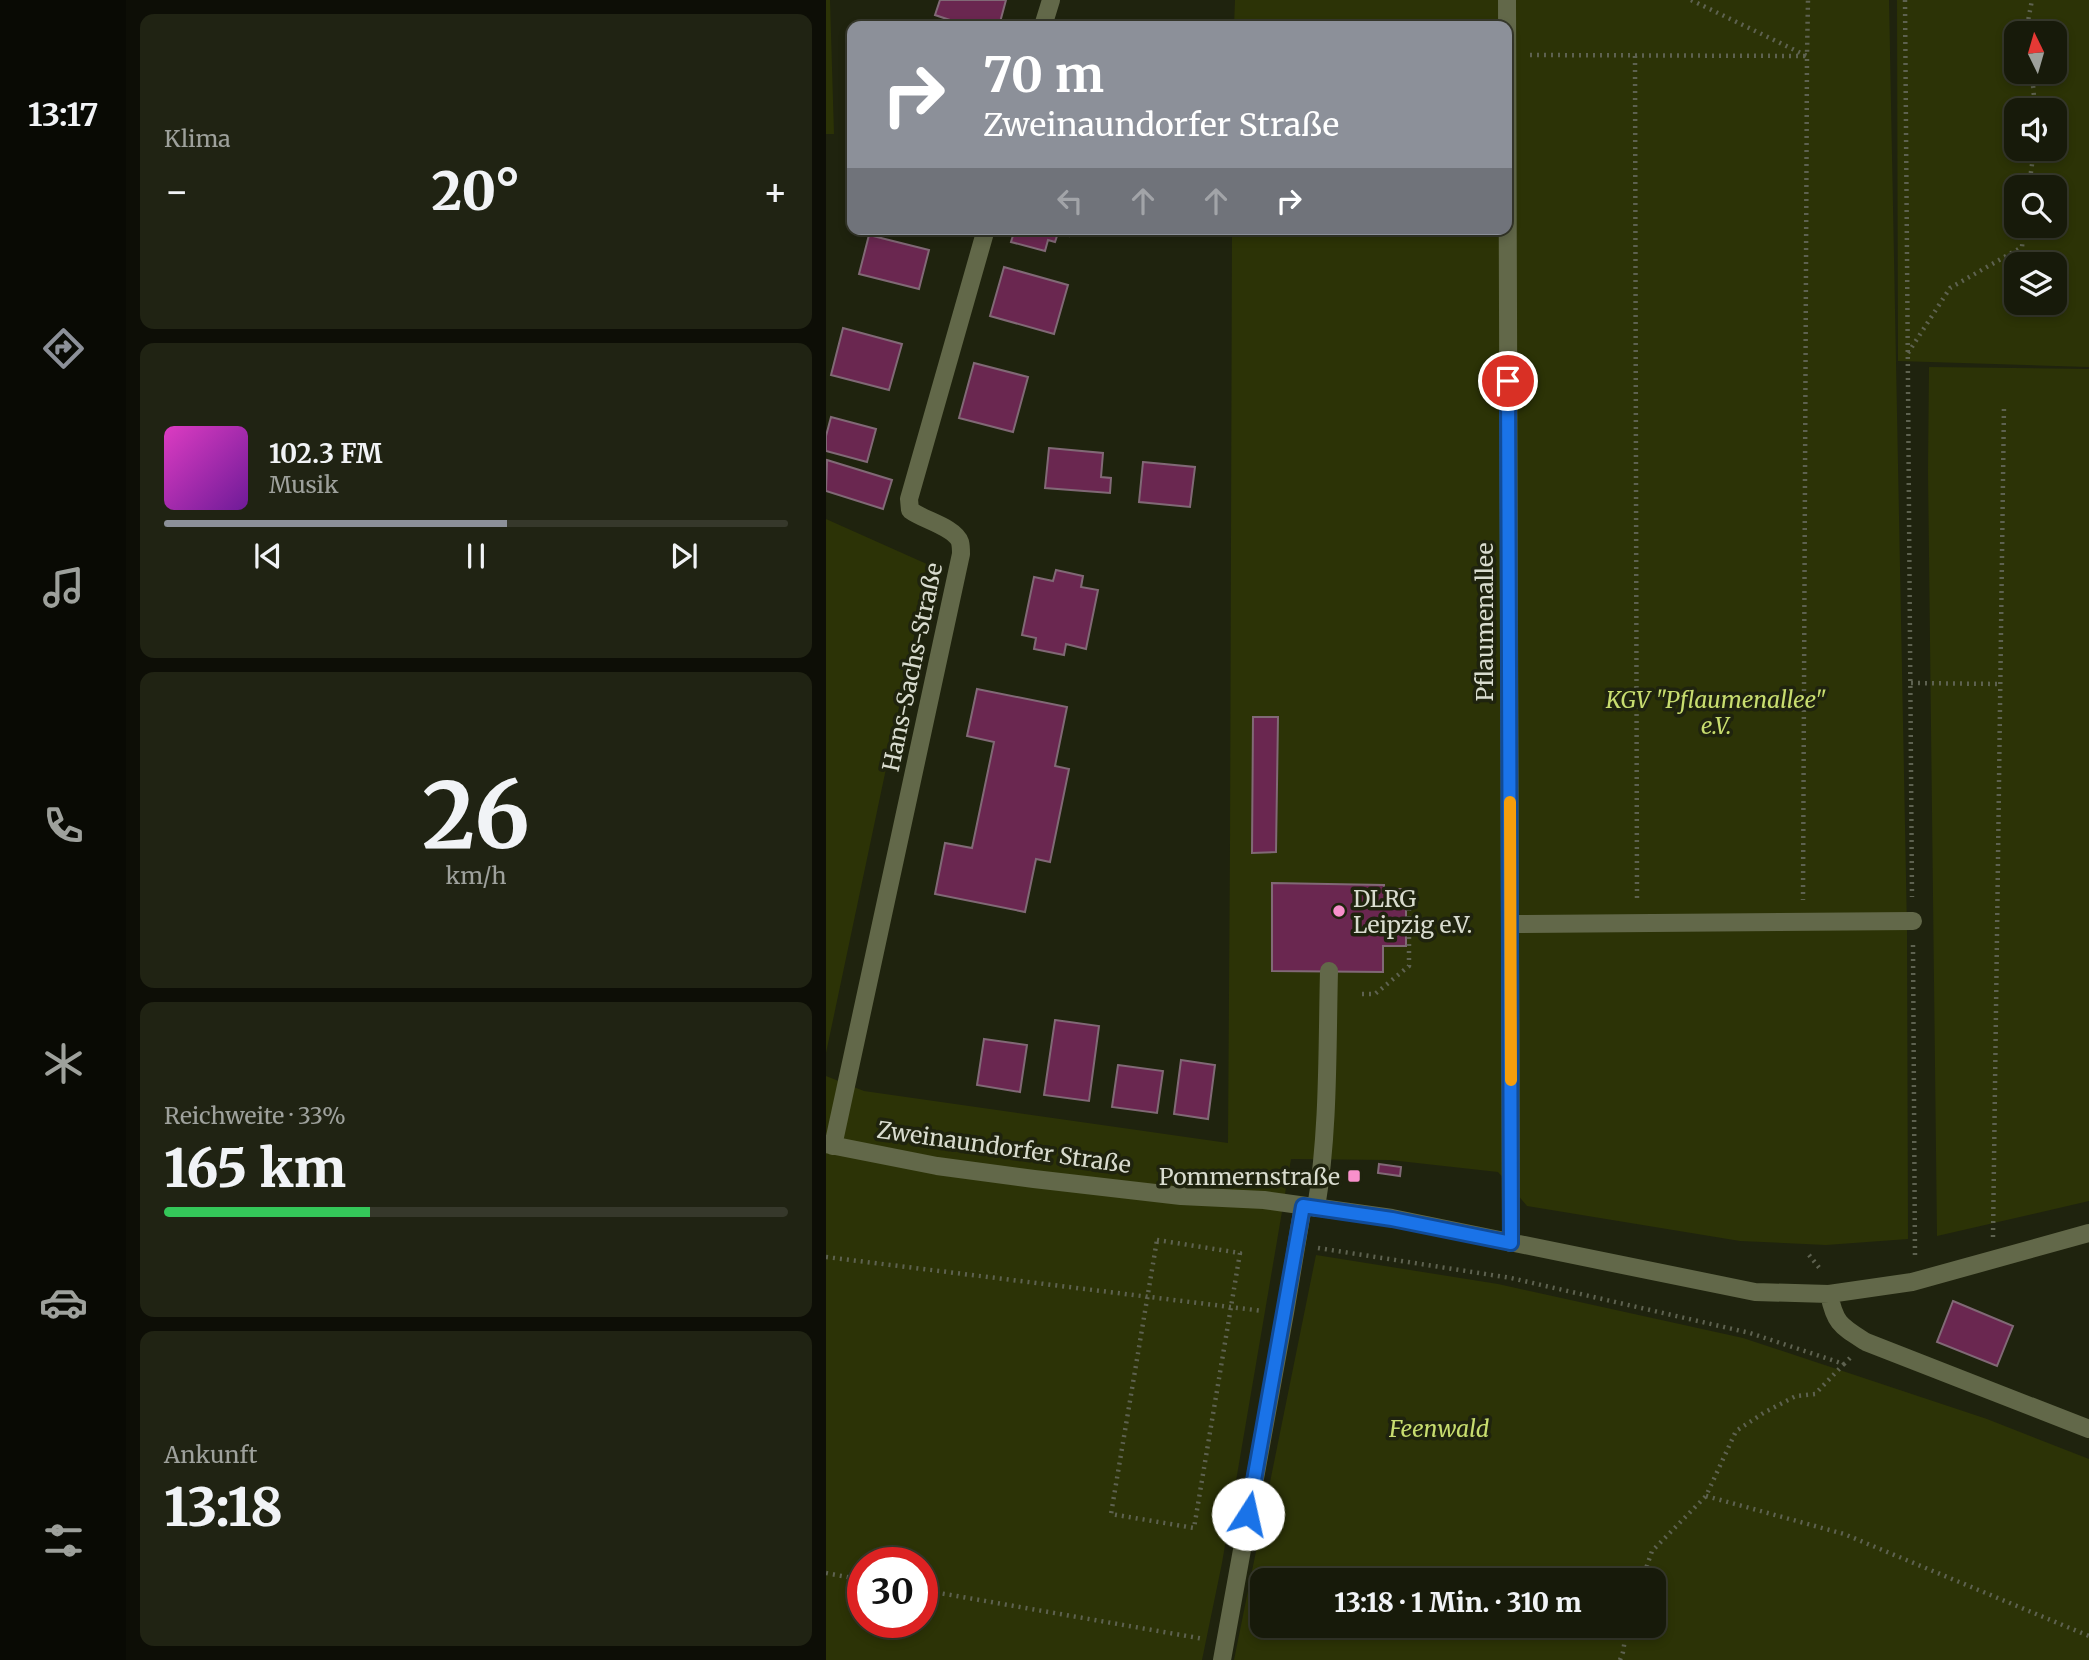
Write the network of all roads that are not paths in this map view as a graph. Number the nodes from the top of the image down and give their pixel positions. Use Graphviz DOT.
graph roads {
  1 [pos="1051,0"];
  2 [pos="1507,0"];
  3 [pos="1045,21"];
  4 [pos="1507,21"];
  5 [pos="984,235"];
  6 [pos="1508,235"];
  7 [pos="1913,921"];
  8 [pos="1510,924"];
  9 [pos="1329,971"];
  10 [pos="830,1145"];
  11 [pos="1310,1207"];
  12 [pos="2089,1233"];
  13 [pos="1511,1243"];
  14 [pos="1829,1294"];
  15 [pos="2089,1429"];
  16 [pos="1223,1651"];
  1 -- 3 [label="street"];
  2 -- 4 [label="street, Pflaumenallee"];
  5 -- 10 [label="street, Hans-Sachs-Straße"];
  6 -- 8 [label="street, Pflaumenallee"];
  7 -- 8 [label="street"];
  8 -- 13 [label="street, Pflaumenallee"];
  9 -- 11 [label="street"];
  10 -- 11 [label="street, Zweinaundorfer Straße"];
  11 -- 13 [label="street, Zweinaundorfer Straße"];
  11 -- 16 [label="street"];
  12 -- 14 [label="street, Zweinaundorfer Straße"];
  13 -- 14 [label="street, Zweinaundorfer Straße"];
  14 -- 15 [label="street"];
}
